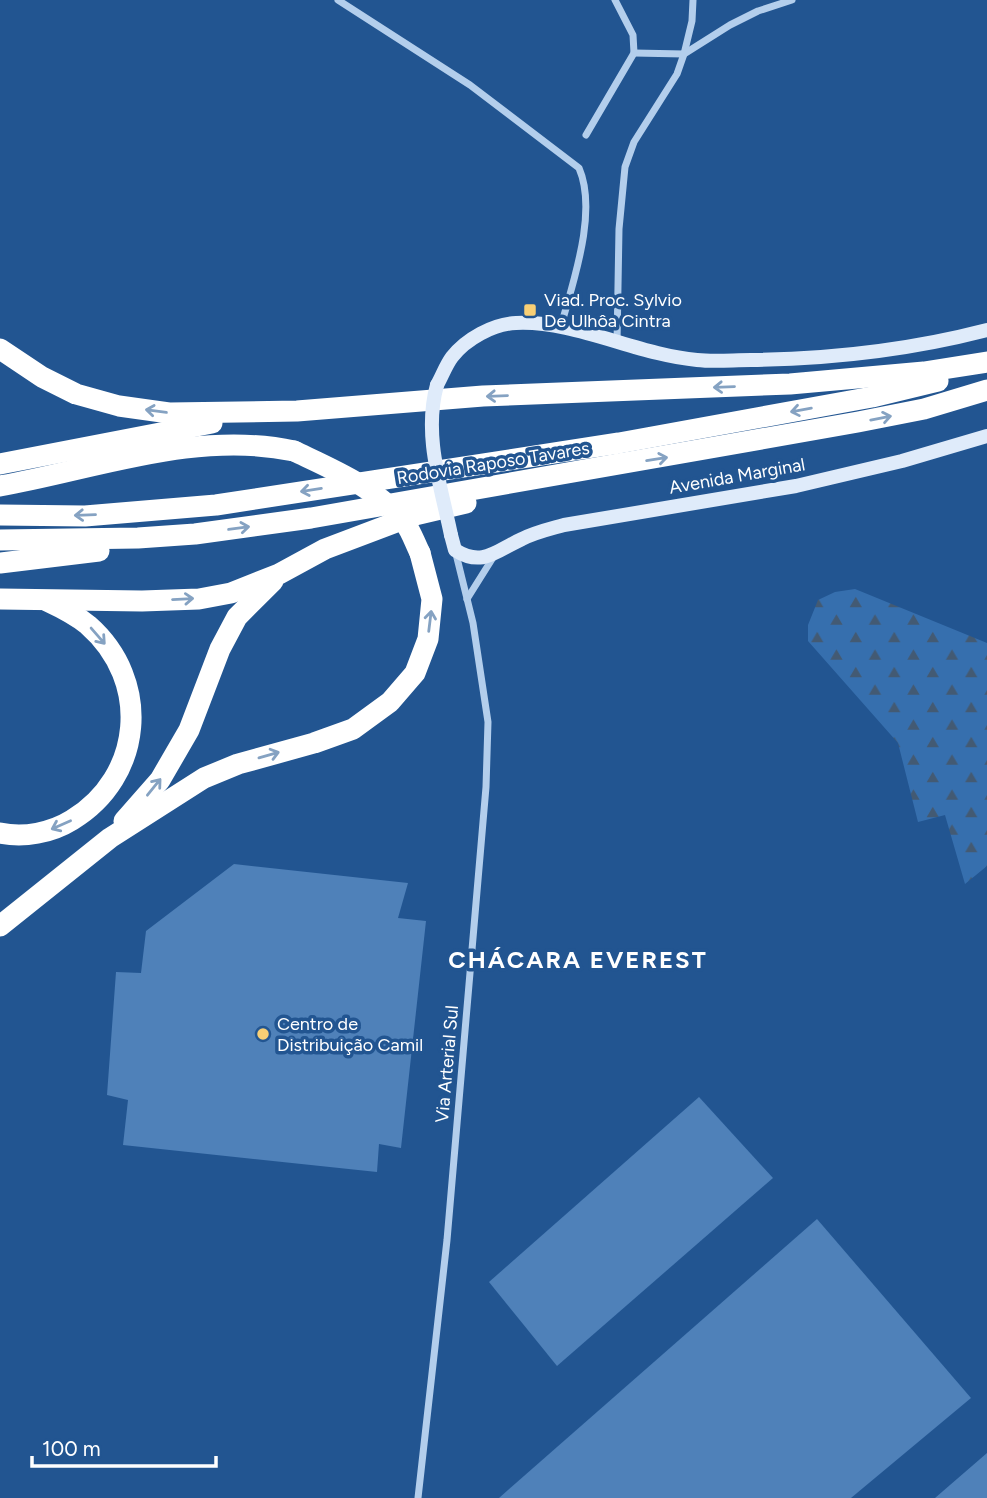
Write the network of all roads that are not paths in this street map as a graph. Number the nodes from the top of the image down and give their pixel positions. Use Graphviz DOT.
graph roads {
  1 [pos="338,0"];
  2 [pos="615,0"];
  3 [pos="693,0"];
  4 [pos="792,0"];
  5 [pos="634,53"];
  6 [pos="684,54"];
  7 [pos="586,135"];
  8 [pos="561,327"];
  9 [pos="987,330"];
  10 [pos="617,344"];
  11 [pos="0,349"];
  12 [pos="987,365"];
  13 [pos="987,390"];
  14 [pos="298,411"];
  15 [pos="987,436"];
  16 [pos="0,464"];
  17 [pos="628,464"];
  18 [pos="0,486"];
  19 [pos="0,516"];
  20 [pos="195,534"];
  21 [pos="0,540"];
  22 [pos="453,542"];
  23 [pos="496,554"];
  24 [pos="0,563"];
  25 [pos="279,574"];
  26 [pos="0,599"];
  27 [pos="42,599"];
  28 [pos="467,600"];
  29 [pos="0,833"];
  30 [pos="110,838"];
  31 [pos="0,926"];
  32 [pos="418,1498"];
  1 -- 8 [label="street"];
  2 -- 5 [label="street"];
  3 -- 6 [label="street"];
  4 -- 6 [label="street"];
  5 -- 6 [label="street"];
  5 -- 7 [label="street"];
  6 -- 10 [label="street"];
  8 -- 10 [label="main road"];
  8 -- 22 [label="main road, bridge"];
  9 -- 10 [label="main road"];
  14 -- 11 [label="highway, one-way"];
  12 -- 14 [label="highway, one-way"];
  12 -- 19 [label="highway, Rodovia Raposo Tavares, one-way"];
  17 -- 13 [label="highway, Rodovia Raposo Tavares, one-way"];
  14 -- 16 [label="highway"];
  15 -- 23 [label="main road, Avenida Marginal"];
  20 -- 17 [label="highway, Rodovia Raposo Tavares, one-way"];
  17 -- 25 [label="highway"];
  30 -- 18 [label="highway, one-way, bridge"];
  20 -- 21 [label="highway, Rodovia Raposo Tavares"];
  20 -- 24 [label="highway"];
  22 -- 23 [label="main road, Avenida Marginal"];
  22 -- 28 [label="street, Via Arterial Sul"];
  23 -- 28 [label="street, Avenida Marginal"];
  27 -- 25 [label="highway, one-way"];
  30 -- 25 [label="highway, one-way"];
  26 -- 27 [label="highway"];
  27 -- 29 [label="highway, one-way"];
  28 -- 32 [label="street, Via Arterial Sul"];
  30 -- 31 [label="highway"];
}
